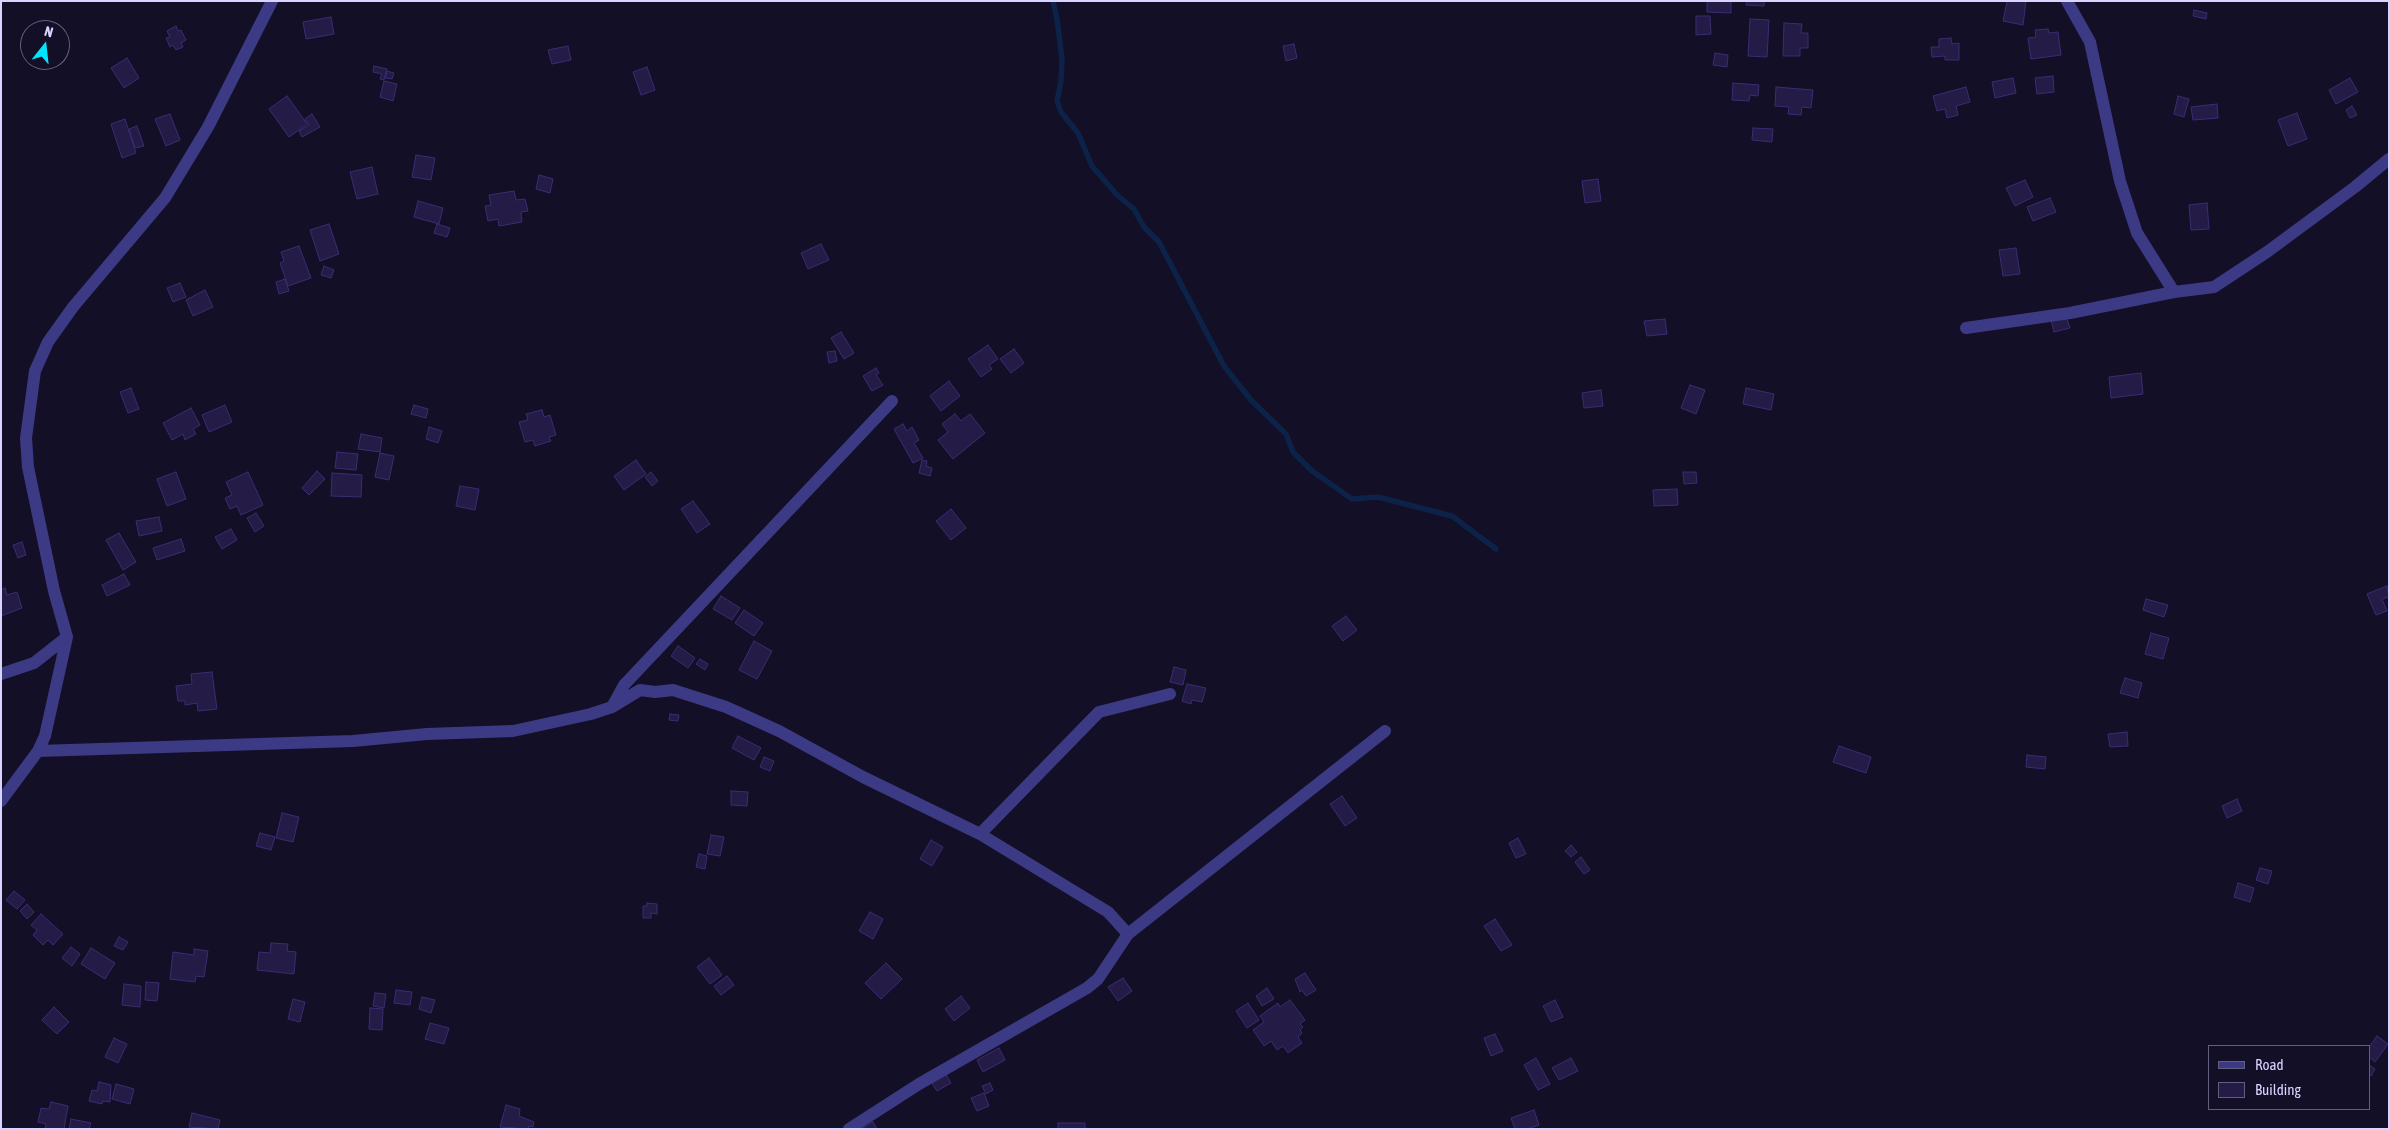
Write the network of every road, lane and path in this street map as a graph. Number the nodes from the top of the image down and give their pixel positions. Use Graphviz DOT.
graph roads {
  1 [pos="272,1"];
  2 [pos="2067,1"];
  3 [pos="2389,159"];
  4 [pos="2174,292"];
  5 [pos="1966,328"];
  6 [pos="892,401"];
  7 [pos="67,637"];
  8 [pos="1,674"];
  9 [pos="1170,694"];
  10 [pos="612,707"];
  11 [pos="1385,731"];
  12 [pos="38,751"];
  13 [pos="1,801"];
  14 [pos="980,834"];
  15 [pos="1128,934"];
  16 [pos="849,1129"];
  1 -- 7 [label="street"];
  2 -- 4 [label="street"];
  3 -- 4 [label="street"];
  4 -- 5 [label="street"];
  6 -- 10 [label="street"];
  7 -- 8 [label="street"];
  7 -- 12 [label="street"];
  9 -- 14 [label="street"];
  10 -- 12 [label="street"];
  10 -- 14 [label="street"];
  11 -- 15 [label="street"];
  12 -- 13 [label="street"];
  14 -- 15 [label="street"];
  15 -- 16 [label="street"];
}
